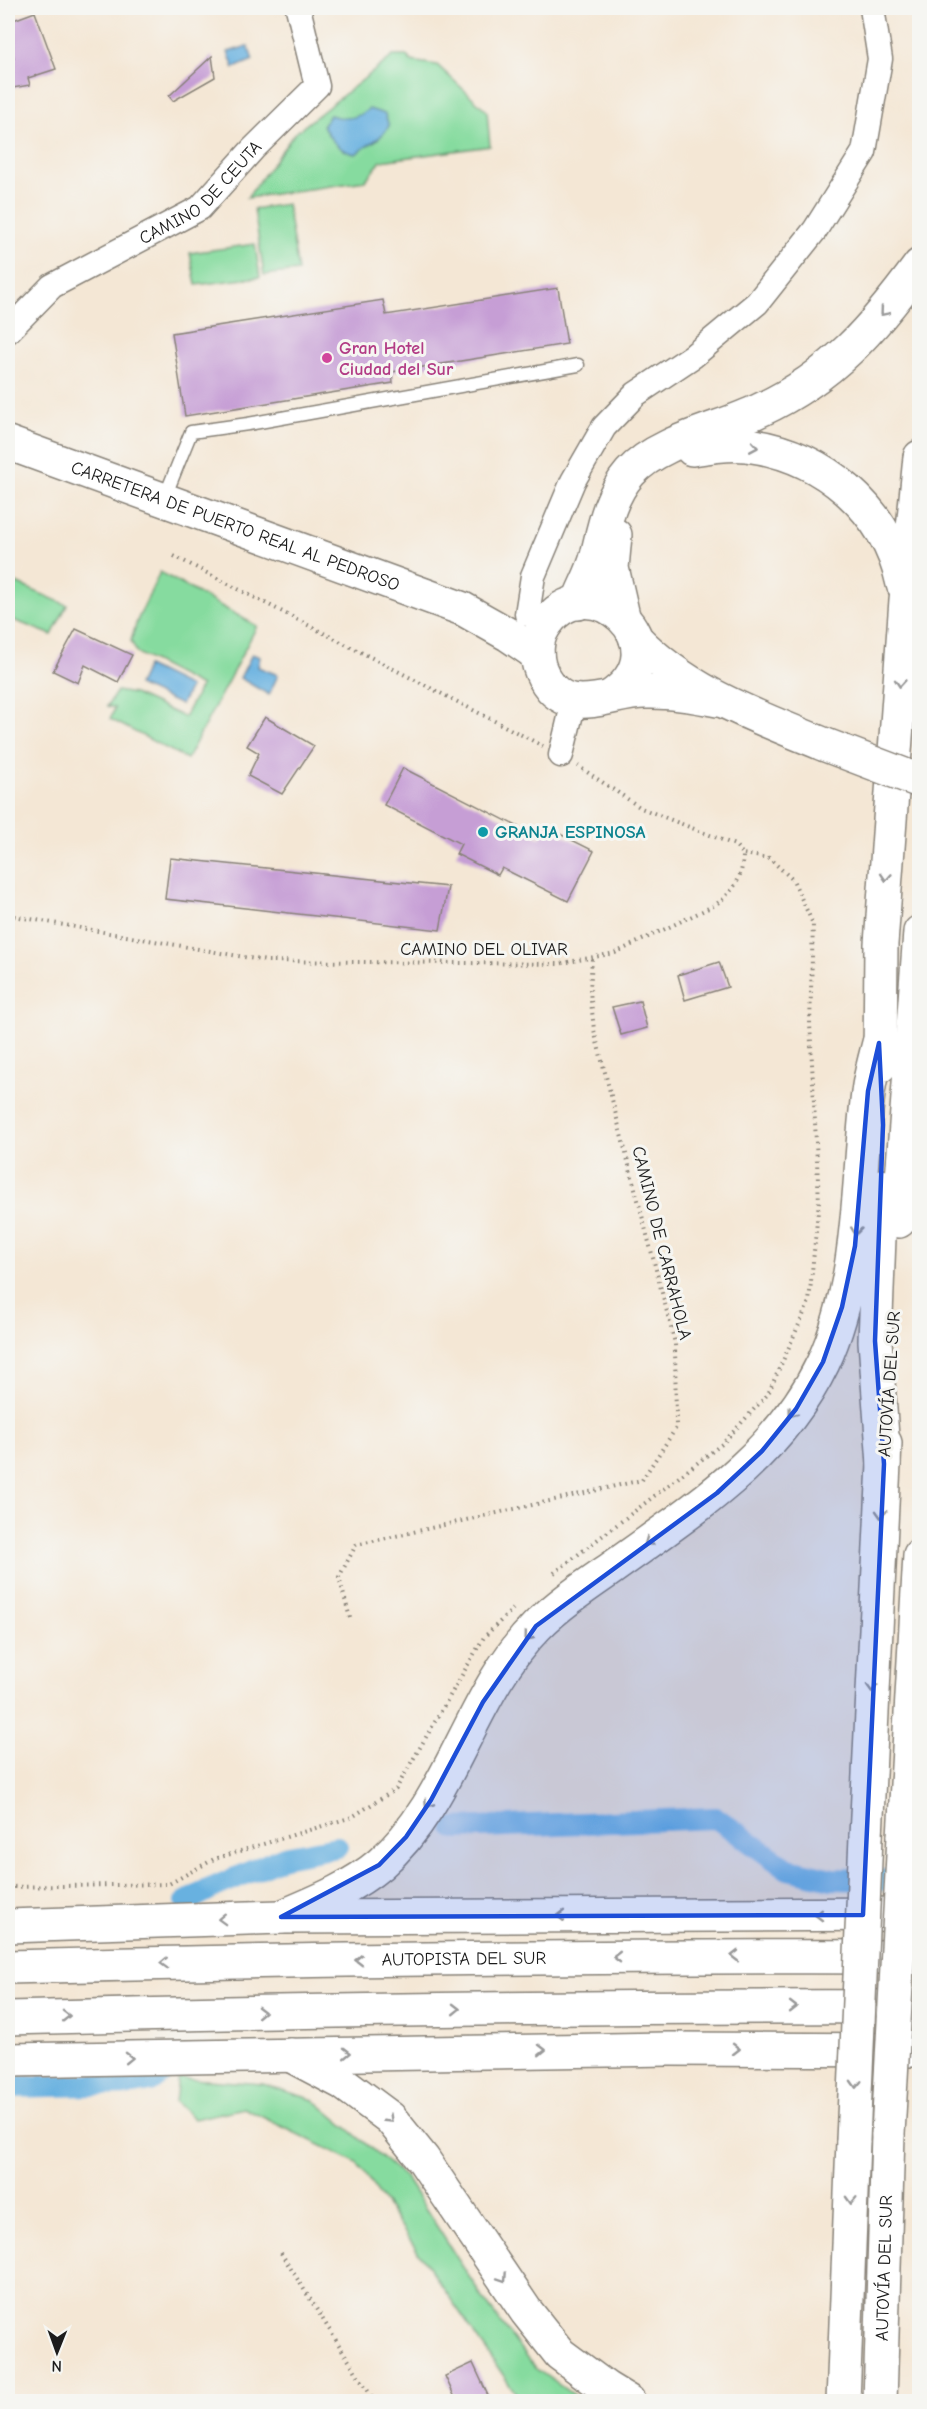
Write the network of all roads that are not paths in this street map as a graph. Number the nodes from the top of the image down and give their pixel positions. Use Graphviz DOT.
graph roads {
  1 [pos="298,8"];
  2 [pos="872,8"];
  3 [pos="920,265"];
  4 [pos="8,331"];
  5 [pos="578,365"];
  6 [pos="8,443"];
  7 [pos="920,457"];
  8 [pos="164,500"];
  9 [pos="906,600"];
  10 [pos="569,606"];
  11 [pos="463,609"];
  12 [pos="527,614"];
  13 [pos="629,628"];
  14 [pos="537,654"];
  15 [pos="610,698"];
  16 [pos="718,700"];
  17 [pos="574,701"];
  18 [pos="561,755"];
  19 [pos="920,781"];
  20 [pos="920,932"];
  21 [pos="879,1043"];
  22 [pos="884,1464"];
  23 [pos="920,1555"];
  24 [pos="920,1914"];
  25 [pos="281,1917"];
  26 [pos="8,1926"];
  27 [pos="920,1957"];
  28 [pos="8,1967"];
  29 [pos="920,2007"];
  30 [pos="8,2018"];
  31 [pos="920,2049"];
  32 [pos="288,2054"];
  33 [pos="8,2060"];
  34 [pos="629,2402"];
  35 [pos="843,2402"];
  36 [pos="880,2402"];
  1 -- 4 [label="street, CAMINO DE CEUTA"];
  2 -- 12 [label="street"];
  3 -- 10 [label="main road, one-way"];
  5 -- 8 [label="lane"];
  6 -- 8 [label="main road, CARRETERA DE PUERTO REAL AL PEDROSO"];
  7 -- 9 [label="main road"];
  8 -- 11 [label="main road, CARRETERA DE PUERTO REAL AL PEDROSO"];
  13 -- 9 [label="main road, one-way"];
  9 -- 21 [label="main road, one-way"];
  10 -- 12 [label="main road"];
  10 -- 13 [label="main road"];
  10 -- 14 [label="main road"];
  11 -- 12 [label="main road"];
  11 -- 14 [label="main road"];
  13 -- 15 [label="main road"];
  13 -- 16 [label="main road"];
  14 -- 17 [label="main road"];
  15 -- 16 [label="main road"];
  15 -- 17 [label="main road"];
  16 -- 19 [label="main road, bridge"];
  17 -- 18 [label="street"];
  20 -- 22 [label="main road, AUTOVÍA DEL SUR"];
  21 -- 22 [label="main road"];
  21 -- 25 [label="main road, one-way"];
  22 -- 35 [label="main road, AUTOVÍA DEL SUR, one-way, bridge"];
  23 -- 36 [label="main road, AUTOVÍA DEL SUR, bridge"];
  24 -- 25 [label="main road, one-way"];
  25 -- 26 [label="main road, one-way"];
  27 -- 28 [label="main road, AUTOPISTA DEL SUR, one-way"];
  30 -- 29 [label="main road, one-way"];
  32 -- 31 [label="main road, one-way"];
  33 -- 32 [label="main road, one-way"];
  32 -- 34 [label="main road, one-way"];
}
